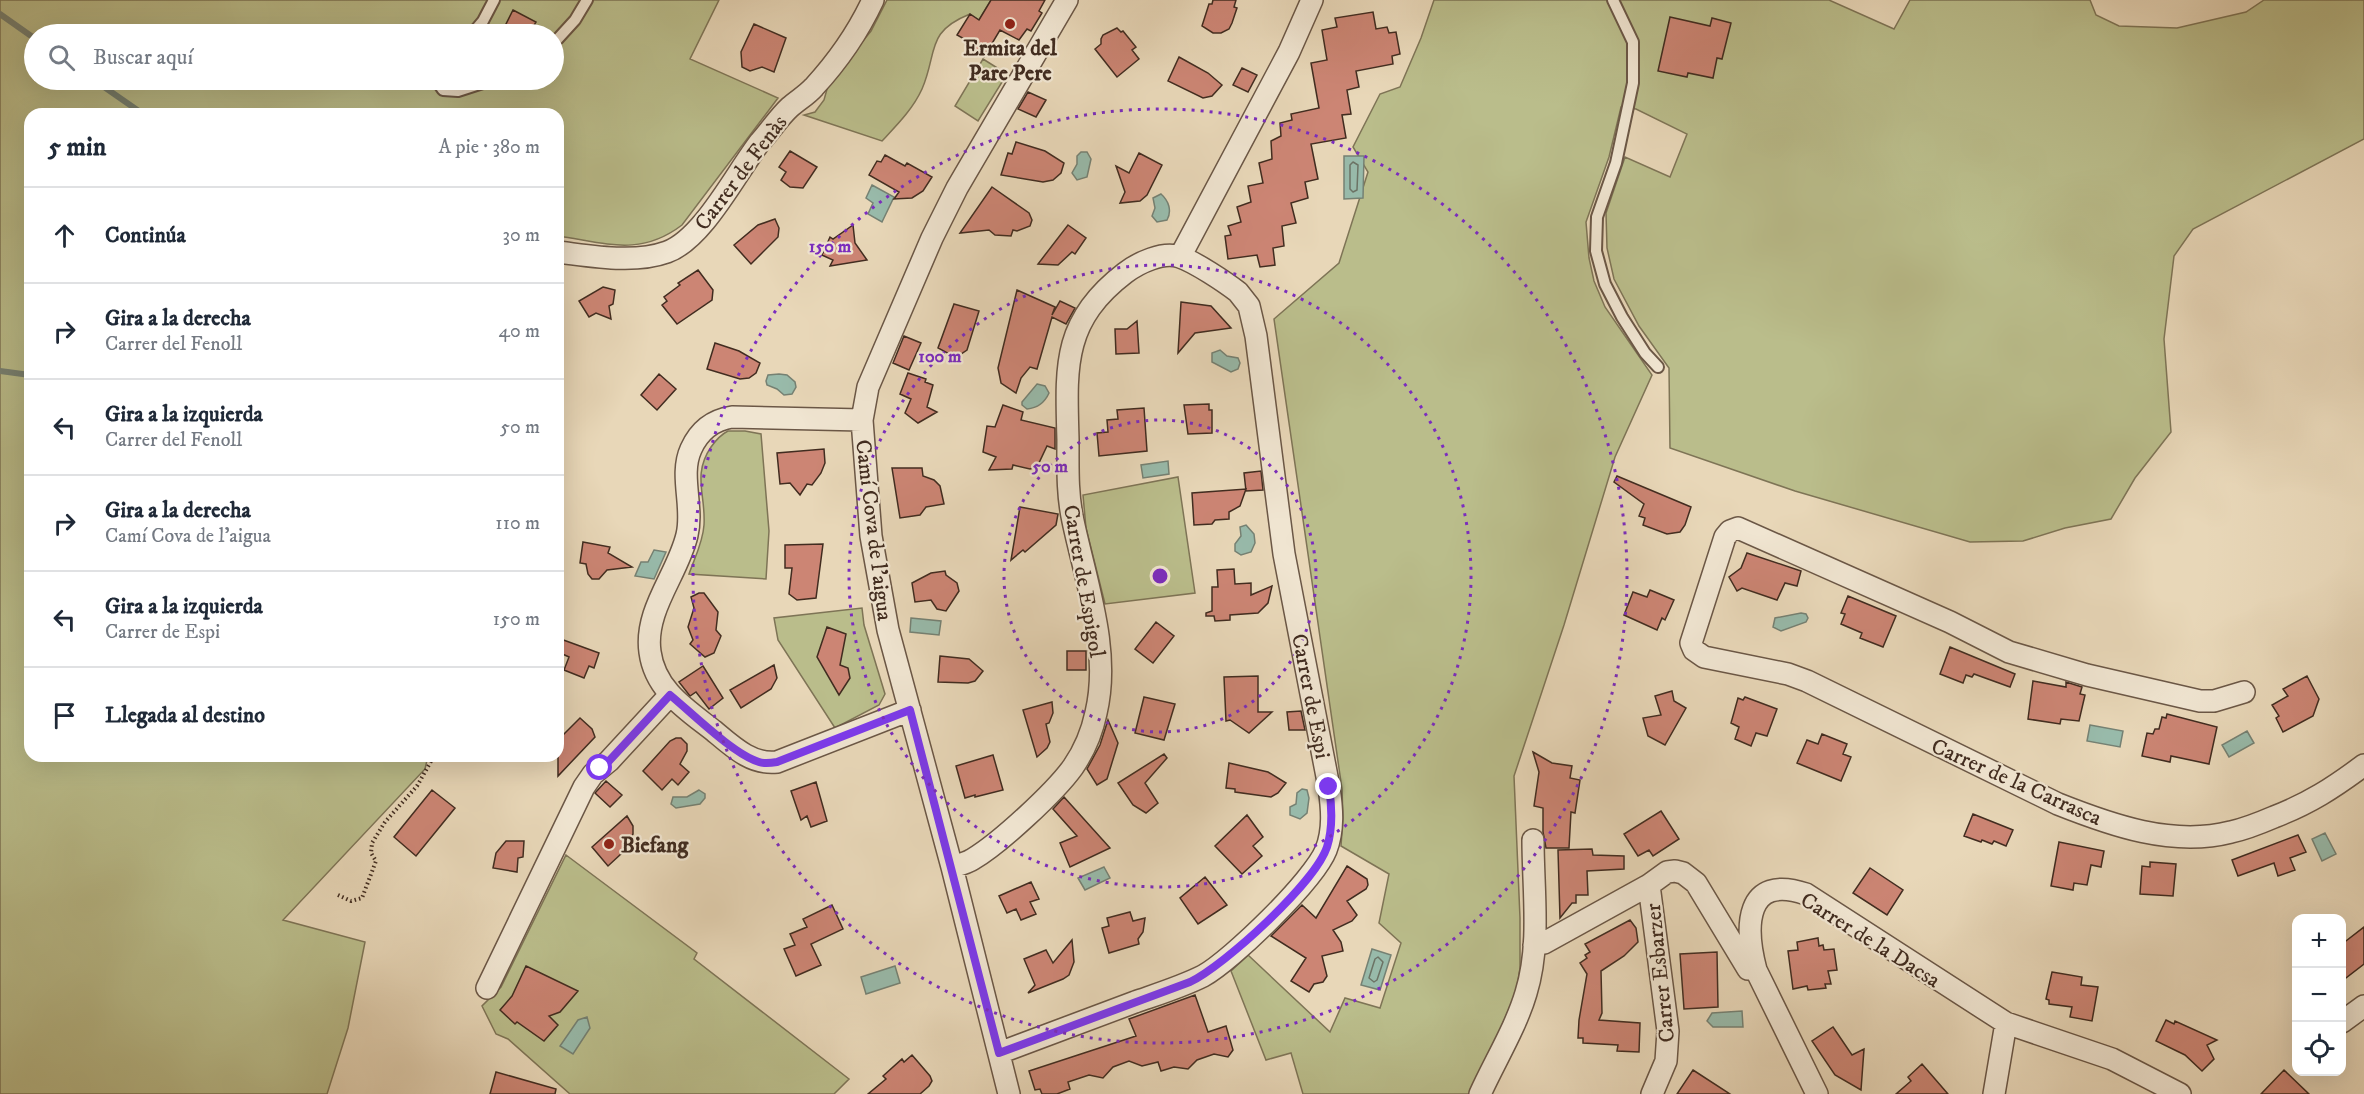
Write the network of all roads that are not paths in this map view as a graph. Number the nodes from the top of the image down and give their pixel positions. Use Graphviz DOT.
graph roads {
  1 [pos="494,0"];
  2 [pos="587,0"];
  3 [pos="873,0"];
  4 [pos="1067,0"];
  5 [pos="1312,0"];
  6 [pos="1613,0"];
  7 [pos="480,24"];
  8 [pos="564,32"];
  9 [pos="443,90"];
  10 [pos="461,90"];
  11 [pos="564,253"];
  12 [pos="1180,257"];
  13 [pos="1658,367"];
  14 [pos="862,420"];
  15 [pos="2244,692"];
  16 [pos="670,695"];
  17 [pos="910,710"];
  18 [pos="2364,765"];
  19 [pos="1533,840"];
  20 [pos="952,867"];
  21 [pos="1649,885"];
  22 [pos="1534,945"];
  23 [pos="1756,970"];
  24 [pos="487,988"];
  25 [pos="2364,1006"];
  26 [pos="2346,1019"];
  27 [pos="2007,1023"];
  28 [pos="999,1053"];
  29 [pos="1009,1094"];
  30 [pos="1480,1094"];
  31 [pos="1652,1094"];
  32 [pos="1817,1094"];
  33 [pos="1994,1094"];
  34 [pos="2180,1094"];
  1 -- 7 [label="lane"];
  2 -- 8 [label="lane"];
  3 -- 11 [label="street, Carrer de Fenàs"];
  4 -- 14 [label="street, Camí Cova de l'aigua"];
  5 -- 12 [label="street"];
  6 -- 13 [label="lane"];
  9 -- 10 [label="lane"];
  12 -- 20 [label="street, Carrer de Espigol"];
  12 -- 28 [label="street, Carrer de Espi"];
  14 -- 16 [label="street"];
  14 -- 17 [label="street, Camí Cova de l'aigua"];
  15 -- 18 [label="street, Carrer de la Carrasca"];
  16 -- 17 [label="street"];
  16 -- 24 [label="street"];
  17 -- 20 [label="street, Camí Cova de l'aigua"];
  19 -- 22 [label="street"];
  20 -- 28 [label="street, Camí Cova de l'aigua"];
  21 -- 22 [label="street, Carrer Esbarzer"];
  21 -- 23 [label="street, Carrer Esbarzer"];
  21 -- 31 [label="street, Carrer Esbarzer"];
  22 -- 30 [label="street"];
  23 -- 27 [label="street, Carrer de la Dacsa"];
  23 -- 32 [label="street, Carrer de la Dacsa"];
  25 -- 26 [label="street"];
  27 -- 33 [label="street"];
  27 -- 34 [label="street, Carrer de la Dacsa"];
  28 -- 29 [label="street, Camí Cova de l'aigua"];
}
